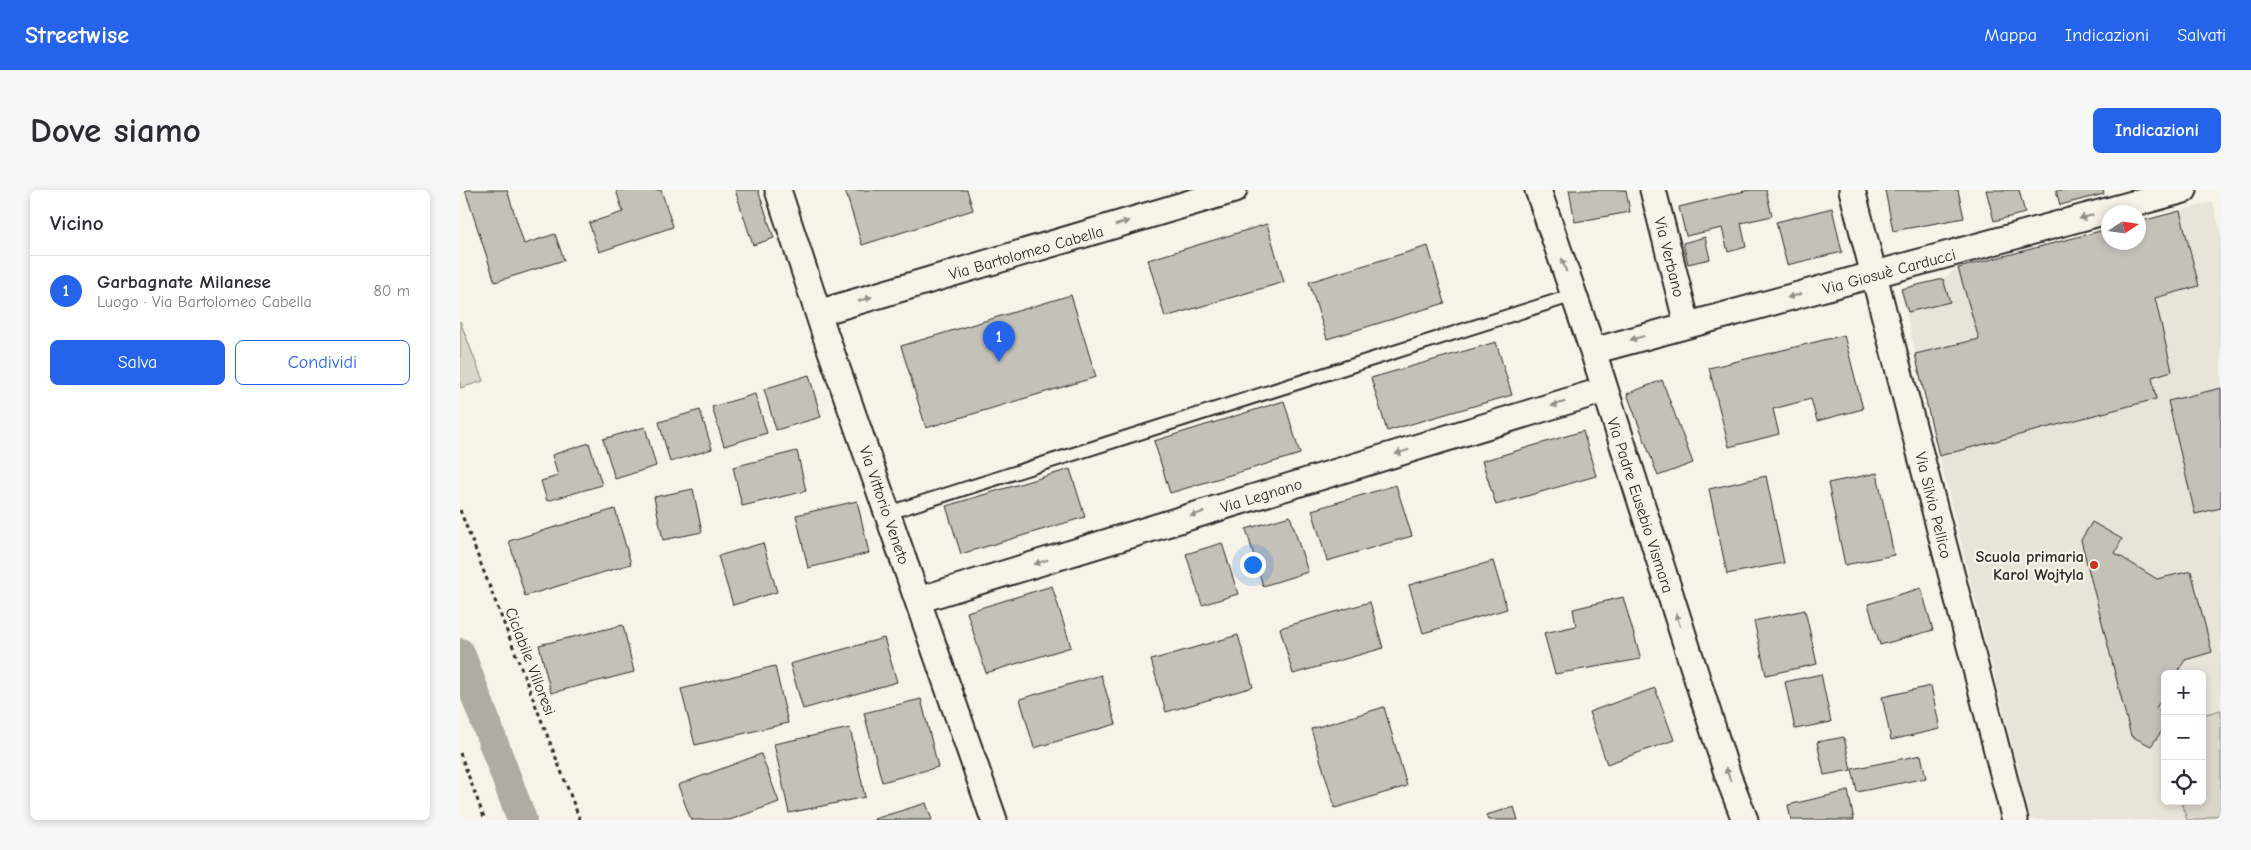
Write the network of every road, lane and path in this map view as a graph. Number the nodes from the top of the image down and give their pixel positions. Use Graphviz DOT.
graph roads {
  1 [pos="778,190"];
  2 [pos="1234,190"];
  3 [pos="1538,190"];
  4 [pos="1653,190"];
  5 [pos="1852,190"];
  6 [pos="2184,190"];
  7 [pos="1875,275"];
  8 [pos="1574,295"];
  9 [pos="818,313"];
  10 [pos="1687,324"];
  11 [pos="1593,351"];
  12 [pos="1604,390"];
  13 [pos="460,510"];
  14 [pos="888,513"];
  15 [pos="918,600"];
  16 [pos="460,753"];
  17 [pos="486,820"];
  18 [pos="580,820"];
  19 [pos="994,820"];
  20 [pos="1745,820"];
  21 [pos="2014,820"];
  1 -- 9 [label="street, Via Vittorio Veneto"];
  9 -- 2 [label="street, Via Bartolomeo Cabella, one-way"];
  8 -- 3 [label="street, Via Padre Eusebio Vismara, one-way"];
  4 -- 10 [label="street, Via Verbano"];
  5 -- 7 [label="street, Via Silvio Pellico"];
  6 -- 7 [label="street, Via Giosuè Carducci, one-way"];
  7 -- 10 [label="street, Via Giosuè Carducci, one-way"];
  7 -- 21 [label="street, Via Silvio Pellico"];
  8 -- 11 [label="street, Via Padre Eusebio Vismara"];
  8 -- 14 [label="lane"];
  9 -- 14 [label="street, Via Vittorio Veneto"];
  10 -- 11 [label="street, Via Giosuè Carducci, one-way"];
  11 -- 12 [label="street, Via Padre Eusebio Vismara"];
  12 -- 15 [label="street, Via Legnano, one-way"];
  20 -- 12 [label="street, Via Padre Eusebio Vismara, one-way"];
  13 -- 18 [label="path, Ciclabile Villoresi"];
  14 -- 15 [label="street, Via Vittorio Veneto"];
  15 -- 19 [label="street, Via Vittorio Veneto"];
  16 -- 17 [label="path"];
}
